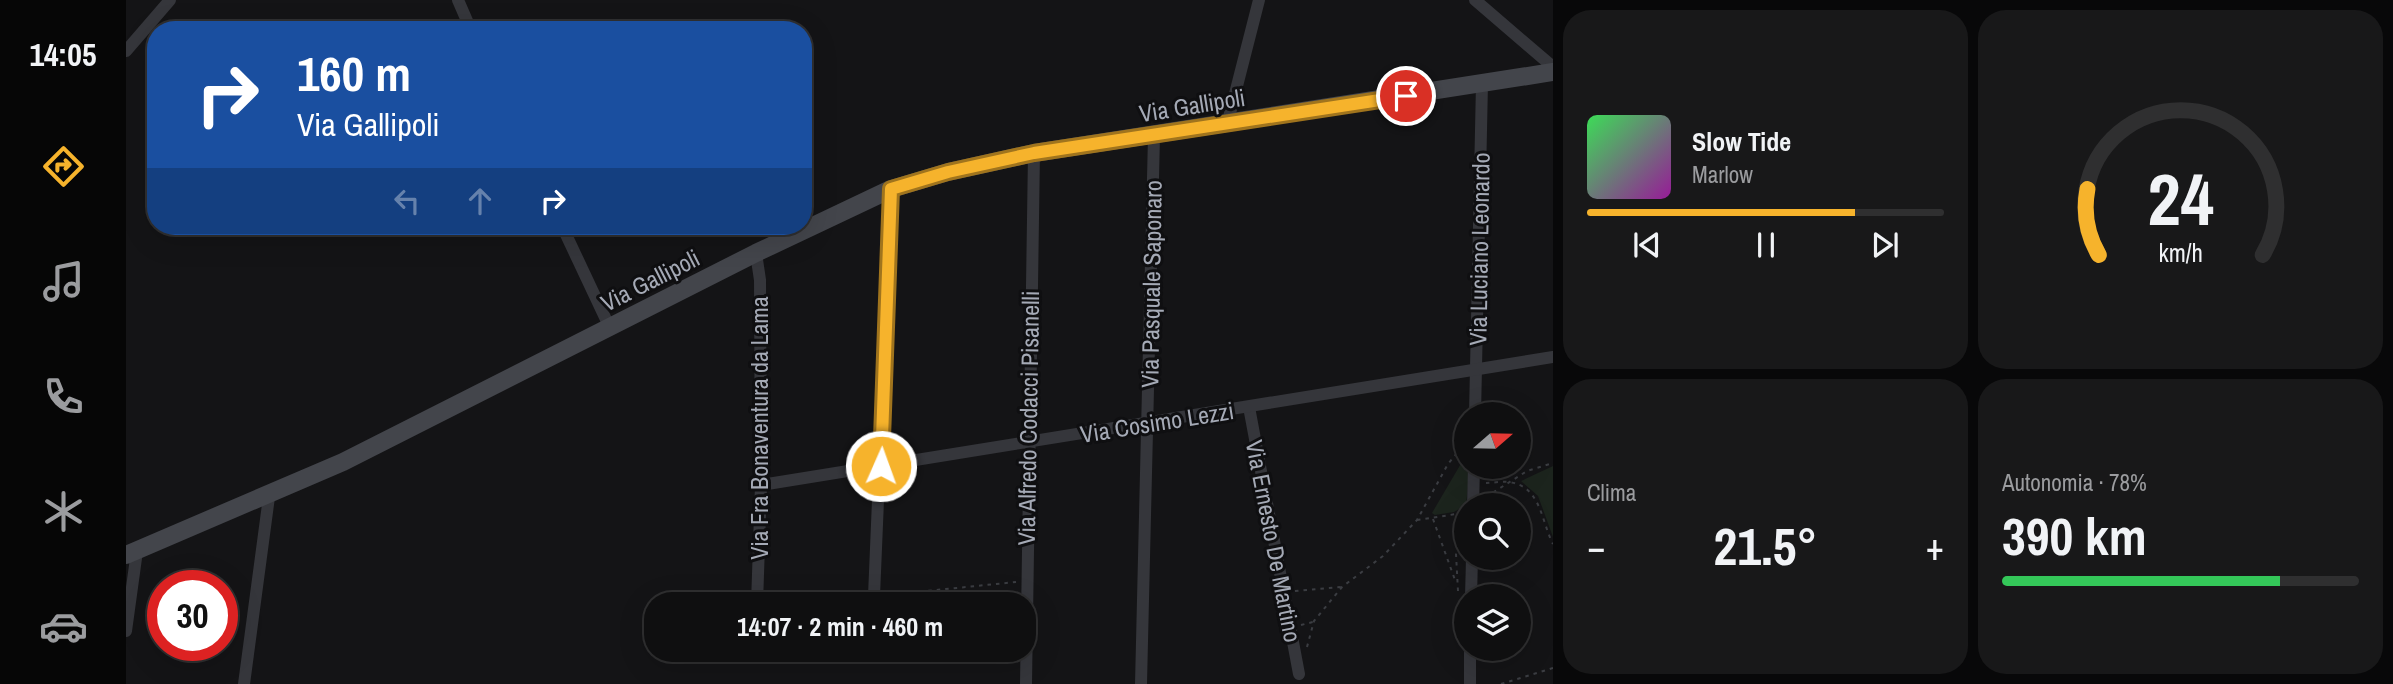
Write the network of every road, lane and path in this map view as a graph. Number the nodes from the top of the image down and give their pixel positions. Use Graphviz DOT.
graph roads {
  1 [pos="170,0"];
  2 [pos="458,0"];
  3 [pos="1259,0"];
  4 [pos="1475,0"];
  5 [pos="152,21"];
  6 [pos="467,21"];
  7 [pos="147,27"];
  8 [pos="126,51"];
  9 [pos="1553,69"];
  10 [pos="1482,83"];
  11 [pos="1227,125"];
  12 [pos="1154,136"];
  13 [pos="1034,153"];
  14 [pos="891,189"];
  15 [pos="812,226"];
  16 [pos="566,235"];
  17 [pos="794,235"];
  18 [pos="756,253"];
  19 [pos="610,328"];
  20 [pos="1553,357"];
  21 [pos="1477,370"];
  22 [pos="1476,402"];
  23 [pos="1249,407"];
  24 [pos="1147,424"];
  25 [pos="1027,444"];
  26 [pos="1454,457"];
  27 [pos="1553,463"];
  28 [pos="881,466"];
  29 [pos="1482,480"];
  30 [pos="1509,482"];
  31 [pos="761,485"];
  32 [pos="1492,493"];
  33 [pos="269,497"];
  34 [pos="1454,513"];
  35 [pos="1433,519"];
  36 [pos="1417,520"];
  37 [pos="1553,544"];
  38 [pos="131,553"];
  39 [pos="1455,570"];
  40 [pos="1455,581"];
  41 [pos="1026,582"];
  42 [pos="1456,584"];
  43 [pos="1342,587"];
  44 [pos="1283,588"];
  45 [pos="757,592"];
  46 [pos="874,592"];
  47 [pos="917,592"];
  48 [pos="126,631"];
  49 [pos="1470,661"];
  50 [pos="1553,668"];
  51 [pos="1299,674"];
  52 [pos="244,684"];
  53 [pos="1026,684"];
  54 [pos="1141,684"];
  55 [pos="1469,684"];
  56 [pos="1501,684"];
  1 -- 5 [label="street"];
  2 -- 6 [label="street"];
  3 -- 11 [label="street"];
  4 -- 9 [label="street"];
  7 -- 8 [label="street"];
  9 -- 10 [label="main road, Via Gallipoli"];
  10 -- 11 [label="main road, Via Gallipoli"];
  10 -- 21 [label="street, Via Luciano Leonardo"];
  11 -- 12 [label="main road, Via Gallipoli"];
  12 -- 13 [label="main road, Via Gallipoli"];
  12 -- 24 [label="street, Via Pasquale Saponaro"];
  13 -- 14 [label="main road, Via Gallipoli"];
  13 -- 25 [label="street, Via Alfredo Codacci Pisanelli"];
  14 -- 15 [label="main road, Via Gallipoli"];
  14 -- 28 [label="street"];
  16 -- 19 [label="street"];
  17 -- 18 [label="main road, Via Gallipoli"];
  18 -- 19 [label="main road, Via Gallipoli"];
  18 -- 31 [label="street, Via Fra Bonaventura da Lama"];
  19 -- 33 [label="main road, Via Gallipoli"];
  20 -- 21 [label="street, Via Cosimo Lezzi"];
  21 -- 22 [label="street, Via Luciano Leonardo"];
  21 -- 23 [label="street, Via Cosimo Lezzi"];
  23 -- 24 [label="street, Via Cosimo Lezzi"];
  23 -- 44 [label="street, Via Ernesto De Martino"];
  24 -- 25 [label="street, Via Cosimo Lezzi"];
  24 -- 54 [label="street, Via Pasquale Saponaro"];
  25 -- 28 [label="street, Via Cosimo Lezzi"];
  25 -- 41 [label="street, Via Alfredo Codacci Pisanelli"];
  26 -- 36 [label="path"];
  27 -- 30 [label="path"];
  28 -- 31 [label="street, Via Cosimo Lezzi"];
  28 -- 46 [label="street"];
  29 -- 30 [label="path"];
  30 -- 32 [label="path"];
  30 -- 37 [label="path"];
  31 -- 45 [label="street, Via Fra Bonaventura da Lama"];
  33 -- 38 [label="main road, Via Gallipoli"];
  33 -- 52 [label="street"];
  34 -- 35 [label="path"];
  35 -- 36 [label="path"];
  35 -- 40 [label="path"];
  36 -- 43 [label="path"];
  38 -- 48 [label="street"];
  39 -- 40 [label="path"];
  40 -- 42 [label="path"];
  41 -- 47 [label="path"];
  41 -- 53 [label="street, Via Alfredo Codacci Pisanelli"];
  43 -- 44 [label="path"];
  43 -- 51 [label="path"];
  44 -- 51 [label="street, Via Ernesto De Martino"];
  49 -- 55 [label="street"];
  50 -- 56 [label="path"];
}
